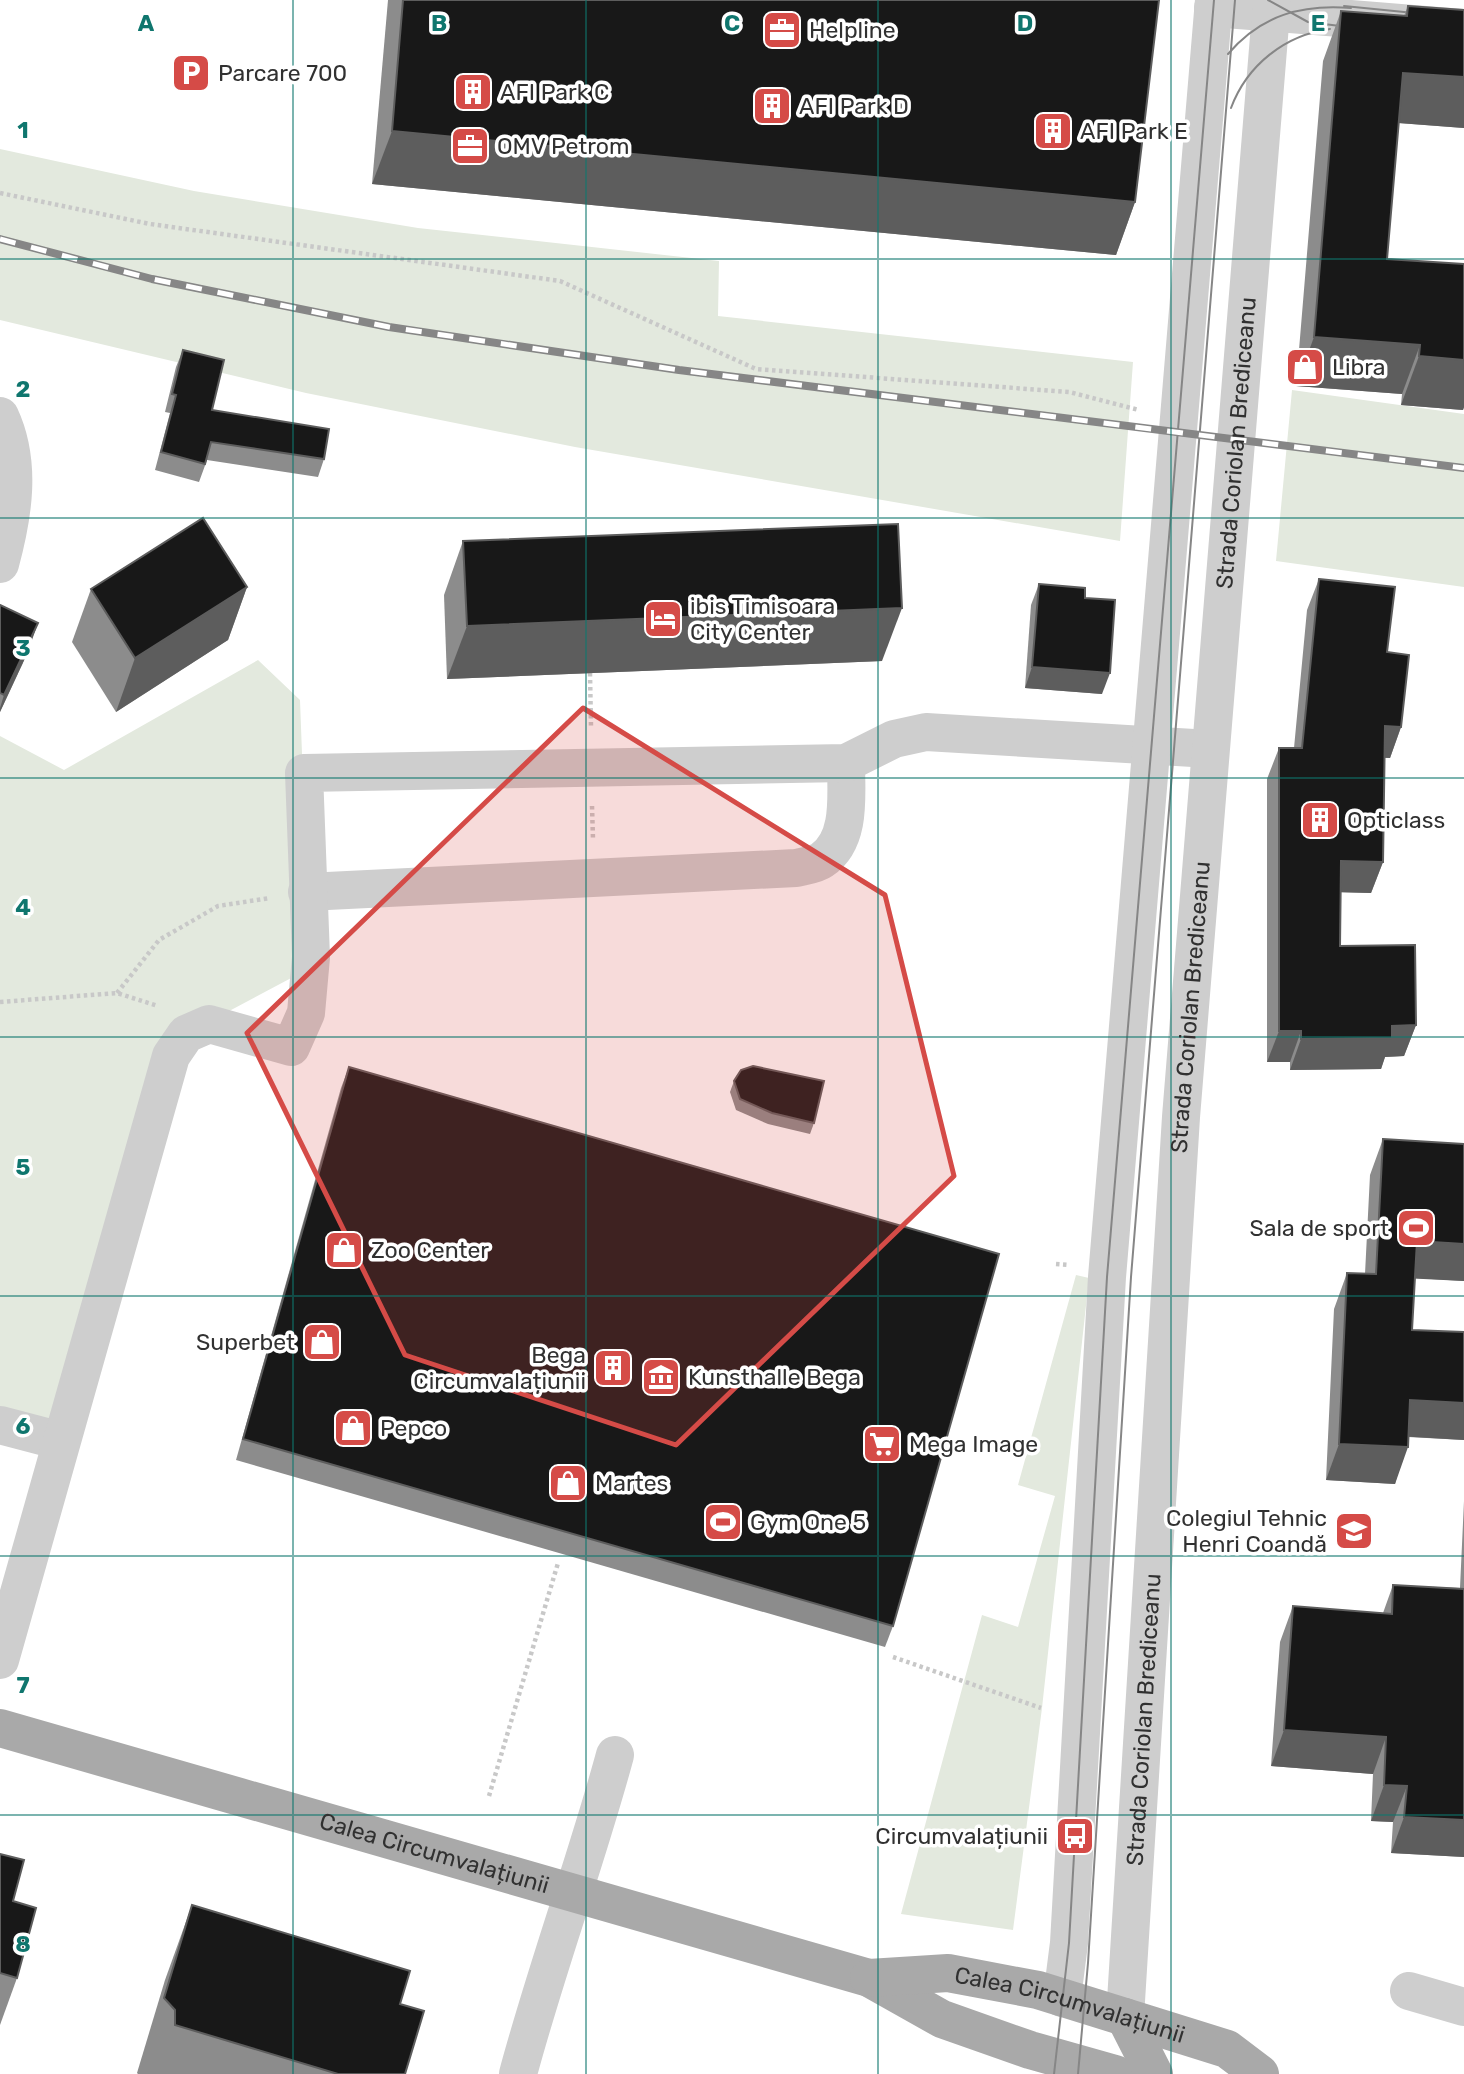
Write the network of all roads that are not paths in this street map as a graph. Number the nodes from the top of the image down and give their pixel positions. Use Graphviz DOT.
graph roads {
  1 [pos="1213,4"];
  2 [pos="1271,6"];
  3 [pos="1464,27"];
  4 [pos="0,416"];
  5 [pos="0,564"];
  6 [pos="1151,744"];
  7 [pos="1210,749"];
  8 [pos="846,763"];
  9 [pos="307,892"];
  10 [pos="0,1424"];
  11 [pos="61,1441"];
  12 [pos="0,1660"];
  13 [pos="0,1728"];
  14 [pos="615,1755"];
  15 [pos="575,1891"];
  16 [pos="869,1978"];
  17 [pos="1409,1991"];
  18 [pos="1062,1998"];
  19 [pos="1464,2007"];
  20 [pos="1125,2017"];
  21 [pos="518,2074"];
  22 [pos="1114,2074"];
  23 [pos="1154,2074"];
  24 [pos="1260,2074"];
  1 -- 2 [label="street"];
  1 -- 6 [label="street"];
  2 -- 3 [label="street"];
  2 -- 7 [label="street, Strada Coriolan Brediceanu"];
  4 -- 5 [label="street"];
  6 -- 7 [label="street"];
  6 -- 8 [label="street"];
  6 -- 18 [label="street"];
  7 -- 20 [label="street, Strada Coriolan Brediceanu"];
  8 -- 9 [label="street"];
  8 -- 9 [label="street"];
  9 -- 11 [label="street"];
  10 -- 11 [label="street"];
  11 -- 12 [label="street"];
  13 -- 15 [label="main road, Calea Circumvalațiunii"];
  14 -- 15 [label="street"];
  15 -- 16 [label="main road, Calea Circumvalațiunii"];
  15 -- 21 [label="street"];
  16 -- 18 [label="main road, Calea Circumvalațiunii"];
  16 -- 22 [label="main road, Calea Circumvalațiunii"];
  17 -- 19 [label="street"];
  18 -- 20 [label="main road, Calea Circumvalațiunii"];
  20 -- 22 [label="main road"];
  20 -- 23 [label="main road"];
  20 -- 24 [label="main road, Calea Circumvalațiunii"];
}
